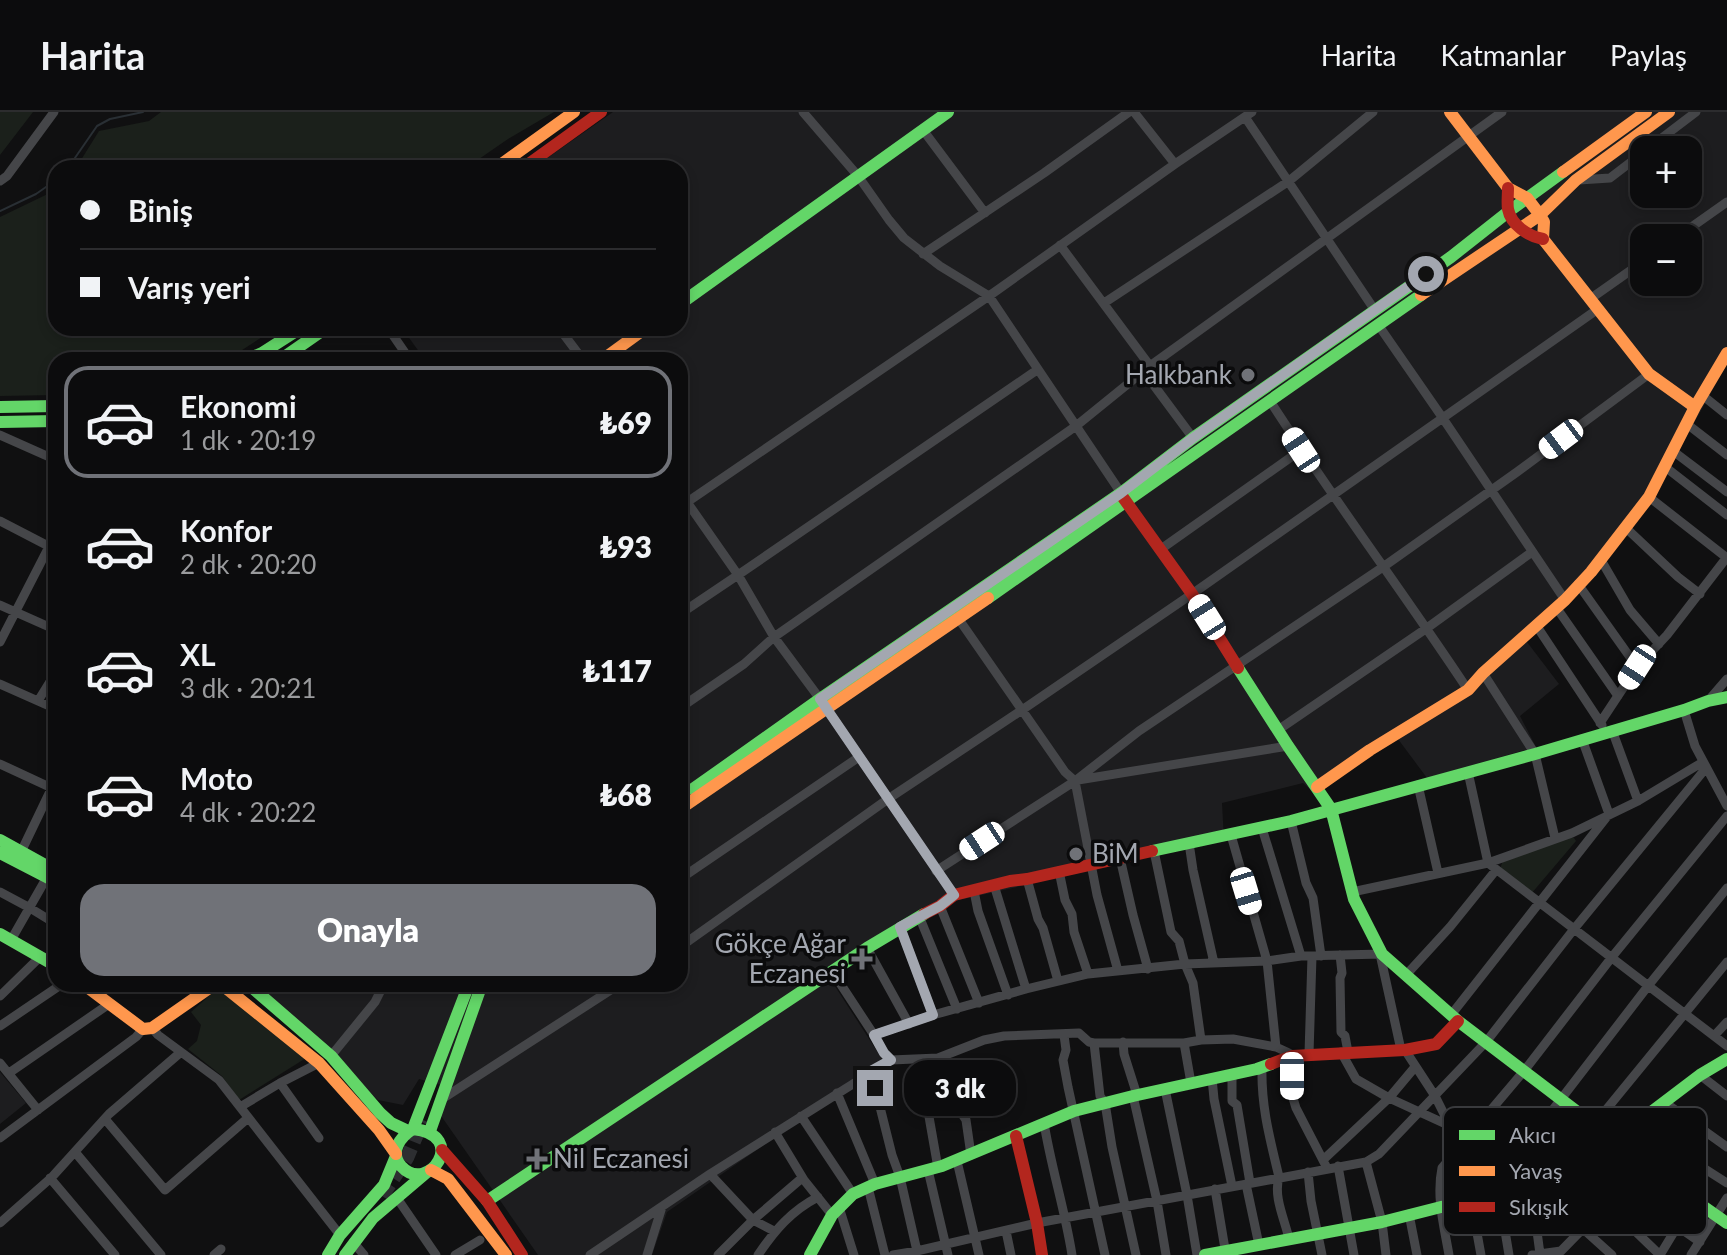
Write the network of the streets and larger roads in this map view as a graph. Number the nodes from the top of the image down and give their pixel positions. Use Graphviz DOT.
graph roads {
  1 [pos="54,112"];
  2 [pos="574,112"];
  3 [pos="601,112"];
  4 [pos="803,112"];
  5 [pos="948,112"];
  6 [pos="1131,112"];
  7 [pos="1373,112"];
  8 [pos="1450,112"];
  9 [pos="1502,112"];
  10 [pos="1646,112"];
  11 [pos="1669,112"];
  12 [pos="1696,112"];
  13 [pos="1248,115"];
  14 [pos="923,130"];
  15 [pos="1468,136"];
  16 [pos="1665,136"];
  17 [pos="507,160"];
  18 [pos="534,160"];
  19 [pos="1630,163"];
  20 [pos="1175,164"];
  21 [pos="858,176"];
  22 [pos="1576,180"];
  23 [pos="0,181"];
  24 [pos="1289,181"];
  25 [pos="1508,188"];
  26 [pos="1527,198"];
  27 [pos="1727,202"];
  28 [pos="1508,212"];
  29 [pos="985,213"];
  30 [pos="1540,215"];
  31 [pos="1696,224"];
  32 [pos="1521,229"];
  33 [pos="1327,237"];
  34 [pos="1543,239"];
  35 [pos="1060,245"];
  36 [pos="923,254"];
  37 [pos="1630,273"];
  38 [pos="989,296"];
  39 [pos="688,298"];
  40 [pos="1104,303"];
  41 [pos="1594,304"];
  42 [pos="1374,309"];
  43 [pos="1379,326"];
  44 [pos="289,336"];
  45 [pos="314,336"];
  46 [pos="635,336"];
  47 [pos="264,352"];
  48 [pos="292,352"];
  49 [pos="613,352"];
  50 [pos="1727,353"];
  51 [pos="1147,369"];
  52 [pos="1037,370"];
  53 [pos="1649,374"];
  54 [pos="1722,375"];
  55 [pos="1702,395"];
  56 [pos="1270,401"];
  57 [pos="48,406"];
  58 [pos="0,407"];
  59 [pos="1695,407"];
  60 [pos="1727,415"];
  61 [pos="1442,417"];
  62 [pos="48,421"];
  63 [pos="0,422"];
  64 [pos="1687,424"];
  65 [pos="1076,426"];
  66 [pos="0,435"];
  67 [pos="1193,438"];
  68 [pos="1301,450"];
  69 [pos="1673,451"];
  70 [pos="1727,455"];
  71 [pos="48,456"];
  72 [pos="1664,466"];
  73 [pos="1491,490"];
  74 [pos="1727,492"];
  75 [pos="1332,496"];
  76 [pos="1649,497"];
  77 [pos="1124,498"];
  78 [pos="688,501"];
  79 [pos="688,509"];
  80 [pos="1727,515"];
  81 [pos="0,521"];
  82 [pos="1626,528"];
  83 [pos="48,545"];
  84 [pos="1161,549"];
  85 [pos="1532,552"];
  86 [pos="48,557"];
  87 [pos="1727,558"];
  88 [pos="1601,560"];
  89 [pos="1383,567"];
  90 [pos="738,575"];
  91 [pos="1578,584"];
  92 [pos="1192,594"];
  93 [pos="1700,594"];
  94 [pos="1560,603"];
  95 [pos="0,605"];
  96 [pos="688,609"];
  97 [pos="17,611"];
  98 [pos="958,618"];
  99 [pos="1536,625"];
  100 [pos="48,626"];
  101 [pos="1427,628"];
  102 [pos="774,637"];
  103 [pos="0,642"];
  104 [pos="1659,644"];
  105 [pos="1237,665"];
  106 [pos="1637,667"];
  107 [pos="1483,673"];
  108 [pos="1727,679"];
  109 [pos="0,684"];
  110 [pos="48,685"];
  111 [pos="1468,690"];
  112 [pos="1618,696"];
  113 [pos="1727,697"];
  114 [pos="38,701"];
  115 [pos="1708,701"];
  116 [pos="688,702"];
  117 [pos="823,704"];
  118 [pos="48,705"];
  119 [pos="1022,710"];
  120 [pos="1684,710"];
  121 [pos="1606,728"];
  122 [pos="1278,730"];
  123 [pos="1582,739"];
  124 [pos="1288,746"];
  125 [pos="1535,754"];
  126 [pos="859,757"];
  127 [pos="0,764"];
  128 [pos="1704,765"];
  129 [pos="1468,772"];
  130 [pos="1075,781"];
  131 [pos="48,782"];
  132 [pos="1418,785"];
  133 [pos="1317,787"];
  134 [pos="688,793"];
  135 [pos="48,799"];
  136 [pos="888,799"];
  137 [pos="1638,801"];
  138 [pos="688,803"];
  139 [pos="1727,806"];
  140 [pos="1331,809"];
  141 [pos="1609,814"];
  142 [pos="1727,816"];
  143 [pos="1291,821"];
  144 [pos="1587,826"];
  145 [pos="1262,828"];
  146 [pos="1231,835"];
  147 [pos="1555,838"];
  148 [pos="0,840"];
  149 [pos="1189,843"];
  150 [pos="1586,844"];
  151 [pos="1154,851"];
  152 [pos="21,852"];
  153 [pos="0,853"];
  154 [pos="1120,858"];
  155 [pos="1488,863"];
  156 [pos="1091,864"];
  157 [pos="1496,870"];
  158 [pos="936,871"];
  159 [pos="1059,871"];
  160 [pos="48,873"];
  161 [pos="1438,873"];
  162 [pos="688,874"];
  163 [pos="48,875"];
  164 [pos="1027,879"];
  165 [pos="48,884"];
  166 [pos="994,885"];
  167 [pos="1727,888"];
  168 [pos="974,891"];
  169 [pos="0,892"];
  170 [pos="1352,892"];
  171 [pos="954,895"];
  172 [pos="1539,903"];
  173 [pos="940,906"];
  174 [pos="30,908"];
  175 [pos="919,916"];
  176 [pos="48,919"];
  177 [pos="900,927"];
  178 [pos="1574,929"];
  179 [pos="5,937"];
  180 [pos="688,940"];
  181 [pos="867,948"];
  182 [pos="1381,954"];
  183 [pos="1340,955"];
  184 [pos="41,956"];
  185 [pos="1301,956"];
  186 [pos="1317,956"];
  187 [pos="1612,957"];
  188 [pos="48,961"];
  189 [pos="1267,961"];
  190 [pos="1727,962"];
  191 [pos="1214,963"];
  192 [pos="1185,964"];
  193 [pos="1148,969"];
  194 [pos="832,971"];
  195 [pos="1118,971"];
  196 [pos="1088,974"];
  197 [pos="1406,975"];
  198 [pos="1058,981"];
  199 [pos="1648,986"];
  200 [pos="1026,989"];
  201 [pos="50,992"];
  202 [pos="93,992"];
  203 [pos="203,992"];
  204 [pos="231,992"];
  205 [pos="257,992"];
  206 [pos="380,992"];
  207 [pos="469,992"];
  208 [pos="469,992"];
  209 [pos="479,992"];
  210 [pos="608,992"];
  211 [pos="1008,995"];
  212 [pos="0,996"];
  213 [pos="979,1003"];
  214 [pos="109,1004"];
  215 [pos="957,1009"];
  216 [pos="1684,1014"];
  217 [pos="933,1015"];
  218 [pos="1454,1018"];
  219 [pos="1727,1022"];
  220 [pos="909,1024"];
  221 [pos="0,1026"];
  222 [pos="148,1029"];
  223 [pos="874,1035"];
  224 [pos="1064,1035"];
  225 [pos="1714,1036"];
  226 [pos="1201,1040"];
  227 [pos="1123,1042"];
  228 [pos="1486,1042"];
  229 [pos="1094,1043"];
  230 [pos="1184,1043"];
  231 [pos="1727,1046"];
  232 [pos="1276,1047"];
  233 [pos="1403,1050"];
  234 [pos="181,1052"];
  235 [pos="1345,1052"];
  236 [pos="1309,1054"];
  237 [pos="331,1056"];
  238 [pos="1292,1056"];
  239 [pos="938,1058"];
  240 [pos="923,1059"];
  241 [pos="1727,1059"];
  242 [pos="891,1060"];
  243 [pos="0,1063"];
  244 [pos="319,1063"];
  245 [pos="1262,1067"];
  246 [pos="1415,1067"];
  247 [pos="871,1071"];
  248 [pos="1524,1071"];
  249 [pos="9,1073"];
  250 [pos="1232,1074"];
  251 [pos="1700,1075"];
  252 [pos="1212,1078"];
  253 [pos="280,1083"];
  254 [pos="1191,1083"];
  255 [pos="1165,1089"];
  256 [pos="837,1093"];
  257 [pos="1726,1093"];
  258 [pos="1135,1096"];
  259 [pos="1435,1096"];
  260 [pos="1389,1098"];
  261 [pos="442,1099"];
  262 [pos="1561,1099"];
  263 [pos="1664,1102"];
  264 [pos="1105,1103"];
  265 [pos="240,1107"];
  266 [pos="1494,1107"];
  267 [pos="1555,1107"];
  268 [pos="1572,1107"];
  269 [pos="1608,1107"];
  270 [pos="1658,1107"];
  271 [pos="1671,1107"];
  272 [pos="38,1110"];
  273 [pos="1074,1111"];
  274 [pos="426,1112"];
  275 [pos="1443,1112"];
  276 [pos="1419,1113"];
  277 [pos="801,1116"];
  278 [pos="248,1118"];
  279 [pos="105,1119"];
  280 [pos="1044,1123"];
  281 [pos="1443,1123"];
  282 [pos="411,1130"];
  283 [pos="430,1131"];
  284 [pos="775,1132"];
  285 [pos="1707,1133"];
  286 [pos="1016,1136"];
  287 [pos="0,1138"];
  288 [pos="319,1138"];
  289 [pos="1727,1147"];
  290 [pos="442,1150"];
  291 [pos="75,1152"];
  292 [pos="396,1155"];
  293 [pos="971,1155"];
  294 [pos="957,1161"];
  295 [pos="1366,1162"];
  296 [pos="1329,1165"];
  297 [pos="1443,1167"];
  298 [pos="933,1169"];
  299 [pos="1707,1170"];
  300 [pos="428,1172"];
  301 [pos="1308,1172"];
  302 [pos="710,1174"];
  303 [pos="900,1177"];
  304 [pos="1279,1177"];
  305 [pos="50,1178"];
  306 [pos="802,1178"];
  307 [pos="1248,1183"];
  308 [pos="1727,1183"];
  309 [pos="872,1186"];
  310 [pos="1232,1186"];
  311 [pos="1215,1189"];
  312 [pos="853,1194"];
  313 [pos="1187,1195"];
  314 [pos="818,1197"];
  315 [pos="397,1198"];
  316 [pos="1727,1198"];
  317 [pos="487,1201"];
  318 [pos="1157,1201"];
  319 [pos="662,1207"];
  320 [pos="1125,1207"];
  321 [pos="1441,1207"];
  322 [pos="835,1211"];
  323 [pos="1096,1212"];
  324 [pos="1409,1214"];
  325 [pos="1066,1218"];
  326 [pos="1443,1219"];
  327 [pos="1722,1219"];
  328 [pos="753,1220"];
  329 [pos="1382,1222"];
  330 [pos="0,1223"];
  331 [pos="1037,1223"];
  332 [pos="1349,1228"];
  333 [pos="774,1231"];
  334 [pos="1006,1231"];
  335 [pos="340,1235"];
  336 [pos="1319,1235"];
  337 [pos="1446,1235"];
  338 [pos="1478,1235"];
  339 [pos="1506,1235"];
  340 [pos="1577,1235"];
  341 [pos="1590,1235"];
  342 [pos="1639,1235"];
  343 [pos="1672,1235"];
  344 [pos="1689,1235"];
  345 [pos="1707,1235"];
  346 [pos="1707,1235"];
  347 [pos="976,1237"];
  348 [pos="1289,1239"];
  349 [pos="480,1240"];
  350 [pos="353,1242"];
  351 [pos="1700,1242"];
  352 [pos="1258,1249"];
  353 [pos="946,1250"];
  354 [pos="917,1251"];
  355 [pos="1226,1253"];
  356 [pos="1563,1253"];
  357 [pos="1543,1254"];
  358 [pos="115,1255"];
  359 [pos="161,1255"];
  360 [pos="328,1255"];
  361 [pos="345,1255"];
  362 [pos="364,1255"];
  363 [pos="436,1255"];
  364 [pos="455,1255"];
  365 [pos="506,1255"];
  366 [pos="522,1255"];
  367 [pos="590,1255"];
  368 [pos="647,1255"];
  369 [pos="718,1255"];
  370 [pos="758,1255"];
  371 [pos="810,1255"];
  372 [pos="854,1255"];
  373 [pos="885,1255"];
  374 [pos="893,1255"];
  375 [pos="979,1255"];
  376 [pos="1011,1255"];
  377 [pos="1042,1255"];
  378 [pos="1072,1255"];
  379 [pos="1105,1255"];
  380 [pos="1136,1255"];
  381 [pos="1166,1255"];
  382 [pos="1197,1255"];
  383 [pos="1205,1255"];
  384 [pos="1322,1255"];
  385 [pos="1354,1255"];
  386 [pos="1386,1255"];
  387 [pos="1417,1255"];
  388 [pos="1449,1255"];
  389 [pos="1481,1255"];
  390 [pos="1509,1255"];
  391 [pos="1612,1255"];
  392 [pos="1660,1255"];
  393 [pos="1691,1255"];
  1 -- 23 [label="street"];
  2 -- 17 [label="street"];
  3 -- 18 [label="street"];
  4 -- 21 [label="street"];
  5 -- 14 [label="street"];
  6 -- 20 [label="street"];
  6 -- 29 [label="street"];
  7 -- 24 [label="street"];
  8 -- 15 [label="street"];
  9 -- 15 [label="street"];
  10 -- 26 [label="street"];
  11 -- 22 [label="street"];
  12 -- 16 [label="street"];
  13 -- 20 [label="street"];
  13 -- 24 [label="street"];
  14 -- 21 [label="street"];
  14 -- 29 [label="street"];
  15 -- 25 [label="street"];
  15 -- 33 [label="street"];
  19 -- 22 [label="street"];
  20 -- 35 [label="street"];
  21 -- 36 [label="street"];
  21 -- 39 [label="street"];
  22 -- 30 [label="street"];
  24 -- 33 [label="street"];
  24 -- 40 [label="street"];
  25 -- 26 [label="street"];
  25 -- 28 [label="street"];
  26 -- 28 [label="street"];
  26 -- 30 [label="street"];
  27 -- 31 [label="street"];
  28 -- 32 [label="street"];
  28 -- 42 [label="street"];
  29 -- 36 [label="street"];
  30 -- 32 [label="street"];
  30 -- 34 [label="street"];
  32 -- 34 [label="street"];
  32 -- 43 [label="street"];
  33 -- 42 [label="street"];
  33 -- 51 [label="street"];
  34 -- 41 [label="street"];
  35 -- 38 [label="street"];
  35 -- 40 [label="street"];
  36 -- 38 [label="street"];
  37 -- 41 [label="street"];
  38 -- 52 [label="street"];
  38 -- 78 [label="street"];
  40 -- 51 [label="street"];
  41 -- 53 [label="street"];
  41 -- 61 [label="street"];
  42 -- 67 [label="street"];
  43 -- 56 [label="street"];
  43 -- 61 [label="street"];
  44 -- 47 [label="street"];
  45 -- 48 [label="street"];
  46 -- 49 [label="street"];
  50 -- 54 [label="street"];
  51 -- 65 [label="street"];
  51 -- 67 [label="street"];
  52 -- 65 [label="street"];
  52 -- 90 [label="street"];
  53 -- 59 [label="street"];
  53 -- 73 [label="street"];
  54 -- 55 [label="street"];
  55 -- 59 [label="street"];
  55 -- 60 [label="street"];
  56 -- 68 [label="street"];
  56 -- 77 [label="street"];
  57 -- 58 [label="street"];
  59 -- 64 [label="street"];
  61 -- 73 [label="street"];
  61 -- 75 [label="street"];
  62 -- 63 [label="street"];
  64 -- 69 [label="street"];
  64 -- 70 [label="street"];
  65 -- 77 [label="street"];
  65 -- 102 [label="street"];
  66 -- 71 [label="street"];
  67 -- 77 [label="street"];
  68 -- 75 [label="street"];
  68 -- 84 [label="street"];
  69 -- 72 [label="street"];
  69 -- 74 [label="street"];
  72 -- 76 [label="street"];
  72 -- 80 [label="street"];
  73 -- 85 [label="street"];
  73 -- 89 [label="street"];
  75 -- 89 [label="street"];
  75 -- 92 [label="street"];
  76 -- 82 [label="street"];
  76 -- 87 [label="street"];
  77 -- 84 [label="street"];
  77 -- 98 [label="street"];
  77 -- 117 [label="street"];
  79 -- 90 [label="street"];
  81 -- 83 [label="street"];
  82 -- 88 [label="street"];
  82 -- 93 [label="street"];
  84 -- 92 [label="street"];
  85 -- 94 [label="street"];
  85 -- 101 [label="street"];
  86 -- 97 [label="street"];
  87 -- 93 [label="street"];
  88 -- 91 [label="street"];
  88 -- 104 [label="street"];
  89 -- 101 [label="street"];
  89 -- 105 [label="street"];
  90 -- 96 [label="street"];
  90 -- 102 [label="street"];
  91 -- 94 [label="street"];
  91 -- 106 [label="street"];
  92 -- 105 [label="street"];
  92 -- 119 [label="street"];
  93 -- 104 [label="street"];
  94 -- 99 [label="street"];
  94 -- 112 [label="street"];
  95 -- 97 [label="street"];
  97 -- 100 [label="street"];
  97 -- 103 [label="street"];
  98 -- 117 [label="street"];
  98 -- 119 [label="street"];
  99 -- 107 [label="street"];
  99 -- 121 [label="street"];
  101 -- 111 [label="street"];
  101 -- 122 [label="street"];
  102 -- 116 [label="street"];
  102 -- 117 [label="street"];
  104 -- 106 [label="street"];
  105 -- 122 [label="street"];
  105 -- 130 [label="street"];
  106 -- 112 [label="street"];
  107 -- 111 [label="street"];
  107 -- 125 [label="street"];
  108 -- 115 [label="street"];
  109 -- 114 [label="street"];
  110 -- 114 [label="street"];
  111 -- 133 [label="street"];
  112 -- 121 [label="street"];
  113 -- 115 [label="street"];
  114 -- 118 [label="street"];
  115 -- 120 [label="street"];
  117 -- 126 [label="street"];
  117 -- 134 [label="street"];
  117 -- 138 [label="street"];
  119 -- 130 [label="street"];
  119 -- 136 [label="street"];
  120 -- 121 [label="street"];
  120 -- 128 [label="street"];
  121 -- 123 [label="street"];
  121 -- 137 [label="street"];
  122 -- 124 [label="street"];
  123 -- 125 [label="street"];
  123 -- 141 [label="street"];
  124 -- 130 [label="street"];
  124 -- 133 [label="street"];
  125 -- 129 [label="street"];
  125 -- 147 [label="street"];
  126 -- 136 [label="street"];
  126 -- 162 [label="street"];
  127 -- 131 [label="street"];
  128 -- 137 [label="street"];
  128 -- 139 [label="street"];
  128 -- 178 [label="street"];
  129 -- 132 [label="street"];
  129 -- 155 [label="street"];
  130 -- 156 [label="street"];
  130 -- 158 [label="street"];
  132 -- 140 [label="street"];
  132 -- 161 [label="street"];
  133 -- 140 [label="street"];
  135 -- 152 [label="street"];
  136 -- 158 [label="street"];
  136 -- 180 [label="street"];
  137 -- 141 [label="street"];
  140 -- 143 [label="street"];
  140 -- 170 [label="street"];
  141 -- 144 [label="street"];
  141 -- 150 [label="street"];
  142 -- 187 [label="street"];
  143 -- 145 [label="street"];
  143 -- 186 [label="street"];
  144 -- 147 [label="street"];
  144 -- 150 [label="street"];
  145 -- 146 [label="street"];
  145 -- 185 [label="street"];
  146 -- 149 [label="street"];
  146 -- 189 [label="street"];
  147 -- 155 [label="street"];
  148 -- 152 [label="street"];
  149 -- 151 [label="street"];
  149 -- 191 [label="street"];
  150 -- 172 [label="street"];
  151 -- 154 [label="street"];
  151 -- 192 [label="street"];
  152 -- 160 [label="street"];
  153 -- 163 [label="street"];
  154 -- 156 [label="street"];
  154 -- 193 [label="street"];
  155 -- 157 [label="street"];
  155 -- 161 [label="street"];
  156 -- 159 [label="street"];
  156 -- 195 [label="street"];
  157 -- 172 [label="street"];
  157 -- 197 [label="street"];
  158 -- 171 [label="street"];
  159 -- 164 [label="street"];
  159 -- 196 [label="street"];
  161 -- 170 [label="street"];
  164 -- 166 [label="street"];
  164 -- 198 [label="street"];
  165 -- 174 [label="street"];
  166 -- 168 [label="street"];
  166 -- 200 [label="street"];
  167 -- 199 [label="street"];
  168 -- 171 [label="street"];
  168 -- 211 [label="street"];
  169 -- 174 [label="street"];
  170 -- 182 [label="street"];
  171 -- 173 [label="street"];
  172 -- 178 [label="street"];
  172 -- 218 [label="street"];
  173 -- 175 [label="street"];
  173 -- 213 [label="street"];
  174 -- 176 [label="street"];
  174 -- 179 [label="street"];
  175 -- 177 [label="street"];
  175 -- 215 [label="street"];
  177 -- 181 [label="street"];
  177 -- 217 [label="street"];
  178 -- 187 [label="street"];
  178 -- 228 [label="street"];
  179 -- 184 [label="street"];
  181 -- 194 [label="street"];
  181 -- 220 [label="street"];
  182 -- 183 [label="street"];
  182 -- 197 [label="street"];
  182 -- 233 [label="street"];
  183 -- 186 [label="street"];
  183 -- 235 [label="street"];
  184 -- 188 [label="street"];
  184 -- 212 [label="street"];
  185 -- 186 [label="street"];
  185 -- 189 [label="street"];
  186 -- 236 [label="street"];
  187 -- 199 [label="street"];
  187 -- 248 [label="street"];
  189 -- 191 [label="street"];
  189 -- 232 [label="street"];
  190 -- 216 [label="street"];
  191 -- 192 [label="street"];
  192 -- 193 [label="street"];
  192 -- 226 [label="street"];
  193 -- 195 [label="street"];
  194 -- 223 [label="street"];
  194 -- 317 [label="street"];
  195 -- 196 [label="street"];
  196 -- 198 [label="street"];
  197 -- 218 [label="street"];
  198 -- 200 [label="street"];
  199 -- 216 [label="street"];
  199 -- 262 [label="street"];
  200 -- 211 [label="street"];
  201 -- 221 [label="street"];
  202 -- 214 [label="street"];
  203 -- 222 [label="street"];
  204 -- 244 [label="street"];
  205 -- 237 [label="street"];
  206 -- 237 [label="street"];
  207 -- 274 [label="street"];
  208 -- 282 [label="street"];
  209 -- 261 [label="street"];
  210 -- 261 [label="street"];
  211 -- 213 [label="street"];
  213 -- 215 [label="street"];
  214 -- 222 [label="street"];
  214 -- 249 [label="street"];
  215 -- 217 [label="street"];
  216 -- 225 [label="street"];
  216 -- 269 [label="street"];
  217 -- 220 [label="street"];
  218 -- 228 [label="street"];
  218 -- 233 [label="street"];
  219 -- 225 [label="street"];
  220 -- 223 [label="street"];
  222 -- 234 [label="street"];
  222 -- 272 [label="street"];
  223 -- 242 [label="street"];
  224 -- 229 [label="street"];
  224 -- 239 [label="street"];
  224 -- 273 [label="street"];
  225 -- 231 [label="street"];
  226 -- 230 [label="street"];
  226 -- 232 [label="street"];
  227 -- 229 [label="street"];
  227 -- 230 [label="street"];
  227 -- 258 [label="street"];
  228 -- 248 [label="street"];
  228 -- 259 [label="street"];
  229 -- 264 [label="street"];
  230 -- 254 [label="street"];
  232 -- 238 [label="street"];
  233 -- 235 [label="street"];
  233 -- 246 [label="street"];
  234 -- 265 [label="street"];
  234 -- 279 [label="street"];
  235 -- 236 [label="street"];
  235 -- 260 [label="street"];
  236 -- 238 [label="street"];
  237 -- 282 [label="street"];
  238 -- 245 [label="street"];
  238 -- 296 [label="street"];
  239 -- 240 [label="street"];
  239 -- 293 [label="street"];
  240 -- 242 [label="street"];
  240 -- 298 [label="street"];
  241 -- 251 [label="street"];
  242 -- 247 [label="street"];
  243 -- 249 [label="street"];
  244 -- 253 [label="street"];
  244 -- 292 [label="street"];
  245 -- 250 [label="street"];
  245 -- 304 [label="street"];
  246 -- 259 [label="street"];
  246 -- 260 [label="street"];
  247 -- 256 [label="street"];
  247 -- 303 [label="street"];
  248 -- 262 [label="street"];
  248 -- 266 [label="street"];
  249 -- 272 [label="street"];
  250 -- 252 [label="street"];
  250 -- 307 [label="street"];
  251 -- 257 [label="street"];
  251 -- 263 [label="street"];
  252 -- 254 [label="street"];
  252 -- 310 [label="street"];
  253 -- 265 [label="street"];
  253 -- 288 [label="street"];
  254 -- 255 [label="street"];
  255 -- 258 [label="street"];
  255 -- 313 [label="street"];
  256 -- 277 [label="street"];
  256 -- 309 [label="street"];
  258 -- 264 [label="street"];
  258 -- 318 [label="street"];
  259 -- 275 [label="street"];
  259 -- 276 [label="street"];
  260 -- 276 [label="street"];
  260 -- 296 [label="street"];
  261 -- 283 [label="street"];
  262 -- 267 [label="street"];
  262 -- 268 [label="street"];
  263 -- 270 [label="street"];
  263 -- 271 [label="street"];
  264 -- 273 [label="street"];
  264 -- 320 [label="street"];
  265 -- 278 [label="street"];
  272 -- 287 [label="street"];
  273 -- 280 [label="street"];
  273 -- 323 [label="street"];
  276 -- 281 [label="street"];
  276 -- 295 [label="street"];
  277 -- 284 [label="street"];
  277 -- 312 [label="street"];
  278 -- 279 [label="street"];
  278 -- 335 [label="street"];
  279 -- 291 [label="street"];
  280 -- 286 [label="street"];
  280 -- 325 [label="street"];
  282 -- 283 [label="street"];
  282 -- 292 [label="street"];
  283 -- 290 [label="street"];
  284 -- 302 [label="street"];
  284 -- 306 [label="street"];
  285 -- 289 [label="street"];
  286 -- 293 [label="street"];
  286 -- 331 [label="street"];
  290 -- 300 [label="street"];
  290 -- 317 [label="street"];
  291 -- 305 [label="street"];
  291 -- 359 [label="street"];
  292 -- 300 [label="street"];
  292 -- 335 [label="street"];
  293 -- 294 [label="street"];
  294 -- 298 [label="street"];
  294 -- 347 [label="street"];
  295 -- 296 [label="street"];
  295 -- 329 [label="street"];
  296 -- 301 [label="street"];
  296 -- 332 [label="street"];
  297 -- 321 [label="street"];
  298 -- 303 [label="street"];
  298 -- 353 [label="street"];
  299 -- 308 [label="street"];
  300 -- 315 [label="street"];
  300 -- 365 [label="street"];
  301 -- 304 [label="street"];
  301 -- 336 [label="street"];
  302 -- 319 [label="street"];
  302 -- 328 [label="street"];
  303 -- 309 [label="street"];
  303 -- 354 [label="street"];
  304 -- 307 [label="street"];
  304 -- 348 [label="street"];
  305 -- 330 [label="street"];
  305 -- 358 [label="street"];
  306 -- 314 [label="street"];
  306 -- 328 [label="street"];
  307 -- 310 [label="street"];
  307 -- 352 [label="street"];
  309 -- 312 [label="street"];
  309 -- 373 [label="street"];
  310 -- 311 [label="street"];
  311 -- 313 [label="street"];
  311 -- 355 [label="street"];
  312 -- 322 [label="street"];
  313 -- 318 [label="street"];
  313 -- 382 [label="street"];
  314 -- 322 [label="street"];
  314 -- 333 [label="street"];
  315 -- 350 [label="street"];
  315 -- 363 [label="street"];
  316 -- 327 [label="street"];
  317 -- 366 [label="street"];
  318 -- 320 [label="street"];
  318 -- 381 [label="street"];
  319 -- 367 [label="street"];
  319 -- 368 [label="street"];
  320 -- 323 [label="street"];
  320 -- 380 [label="street"];
  321 -- 324 [label="street"];
  321 -- 326 [label="street"];
  322 -- 371 [label="street"];
  322 -- 372 [label="street"];
  323 -- 325 [label="street"];
  323 -- 379 [label="street"];
  324 -- 329 [label="street"];
  324 -- 387 [label="street"];
  325 -- 331 [label="street"];
  325 -- 378 [label="street"];
  327 -- 346 [label="street"];
  328 -- 333 [label="street"];
  328 -- 369 [label="street"];
  329 -- 332 [label="street"];
  329 -- 386 [label="street"];
  331 -- 334 [label="street"];
  331 -- 377 [label="street"];
  332 -- 336 [label="street"];
  332 -- 385 [label="street"];
  333 -- 370 [label="street"];
  334 -- 347 [label="street"];
  334 -- 376 [label="street"];
  335 -- 360 [label="street"];
  336 -- 348 [label="street"];
  336 -- 384 [label="street"];
  337 -- 388 [label="street"];
  338 -- 389 [label="street"];
  339 -- 390 [label="street"];
  340 -- 356 [label="street"];
  341 -- 391 [label="street"];
  342 -- 392 [label="street"];
  343 -- 392 [label="street"];
  344 -- 351 [label="street"];
  345 -- 351 [label="street"];
  347 -- 353 [label="street"];
  347 -- 375 [label="street"];
  348 -- 352 [label="street"];
  349 -- 364 [label="street"];
  350 -- 361 [label="street"];
  350 -- 362 [label="street"];
  351 -- 393 [label="street"];
  352 -- 355 [label="street"];
  353 -- 354 [label="street"];
  354 -- 374 [label="street"];
  355 -- 383 [label="street"];
  356 -- 357 [label="street"];
}
